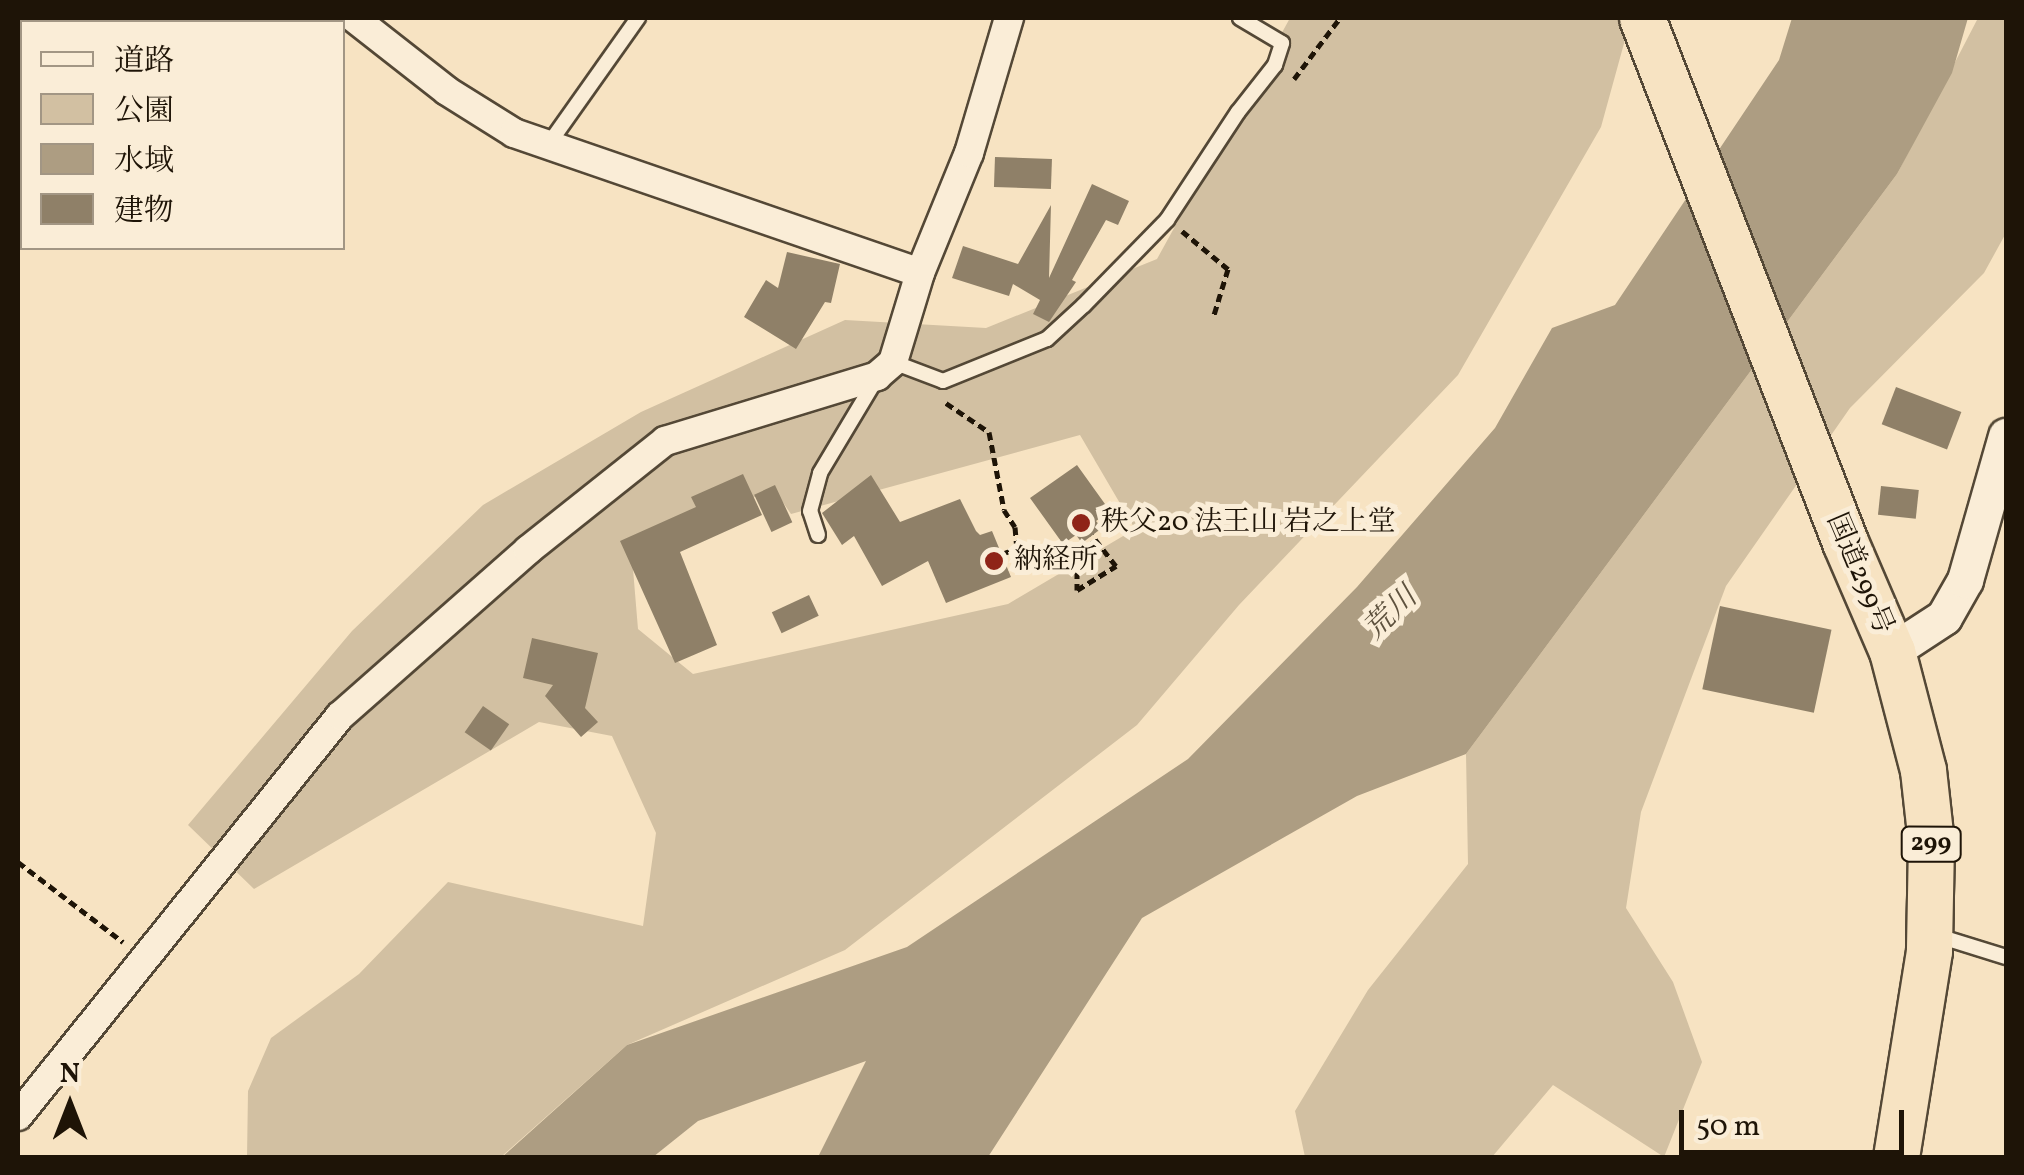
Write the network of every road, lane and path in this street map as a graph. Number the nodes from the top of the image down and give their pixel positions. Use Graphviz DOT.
graph roads {
  1 [pos="354,18"];
  2 [pos="638,18"];
  3 [pos="1009,18"];
  4 [pos="1240,18"];
  5 [pos="1642,18"];
  6 [pos="548,145"];
  7 [pos="1167,220"];
  8 [pos="920,274"];
  9 [pos="1213,318"];
  10 [pos="885,369"];
  11 [pos="944,402"];
  12 [pos="2006,436"];
  13 [pos="818,535"];
  14 [pos="1017,548"];
  15 [pos="1066,552"];
  16 [pos="1002,554"];
  17 [pos="1892,651"];
  18 [pos="18,862"];
  19 [pos="1930,934"];
  20 [pos="2006,956"];
  21 [pos="142,957"];
  22 [pos="18,1116"];
  23 [pos="1896,1158"];
  1 -- 6 [label="street"];
  2 -- 6 [label="lane"];
  3 -- 8 [label="street"];
  4 -- 7 [label="lane"];
  5 -- 17 [label="highway, 国道299号 / 299"];
  6 -- 8 [label="street"];
  7 -- 9 [label="path"];
  7 -- 10 [label="lane"];
  8 -- 10 [label="street"];
  10 -- 13 [label="lane"];
  10 -- 21 [label="street"];
  11 -- 14 [label="path"];
  12 -- 17 [label="street"];
  14 -- 15 [label="path"];
  14 -- 16 [label="path"];
  15 -- 15 [label="path"];
  17 -- 19 [label="highway, 国道299号 / 299"];
  18 -- 21 [label="path"];
  19 -- 20 [label="lane"];
  19 -- 23 [label="highway, 国道299号 / 299"];
  21 -- 22 [label="street"];
}
